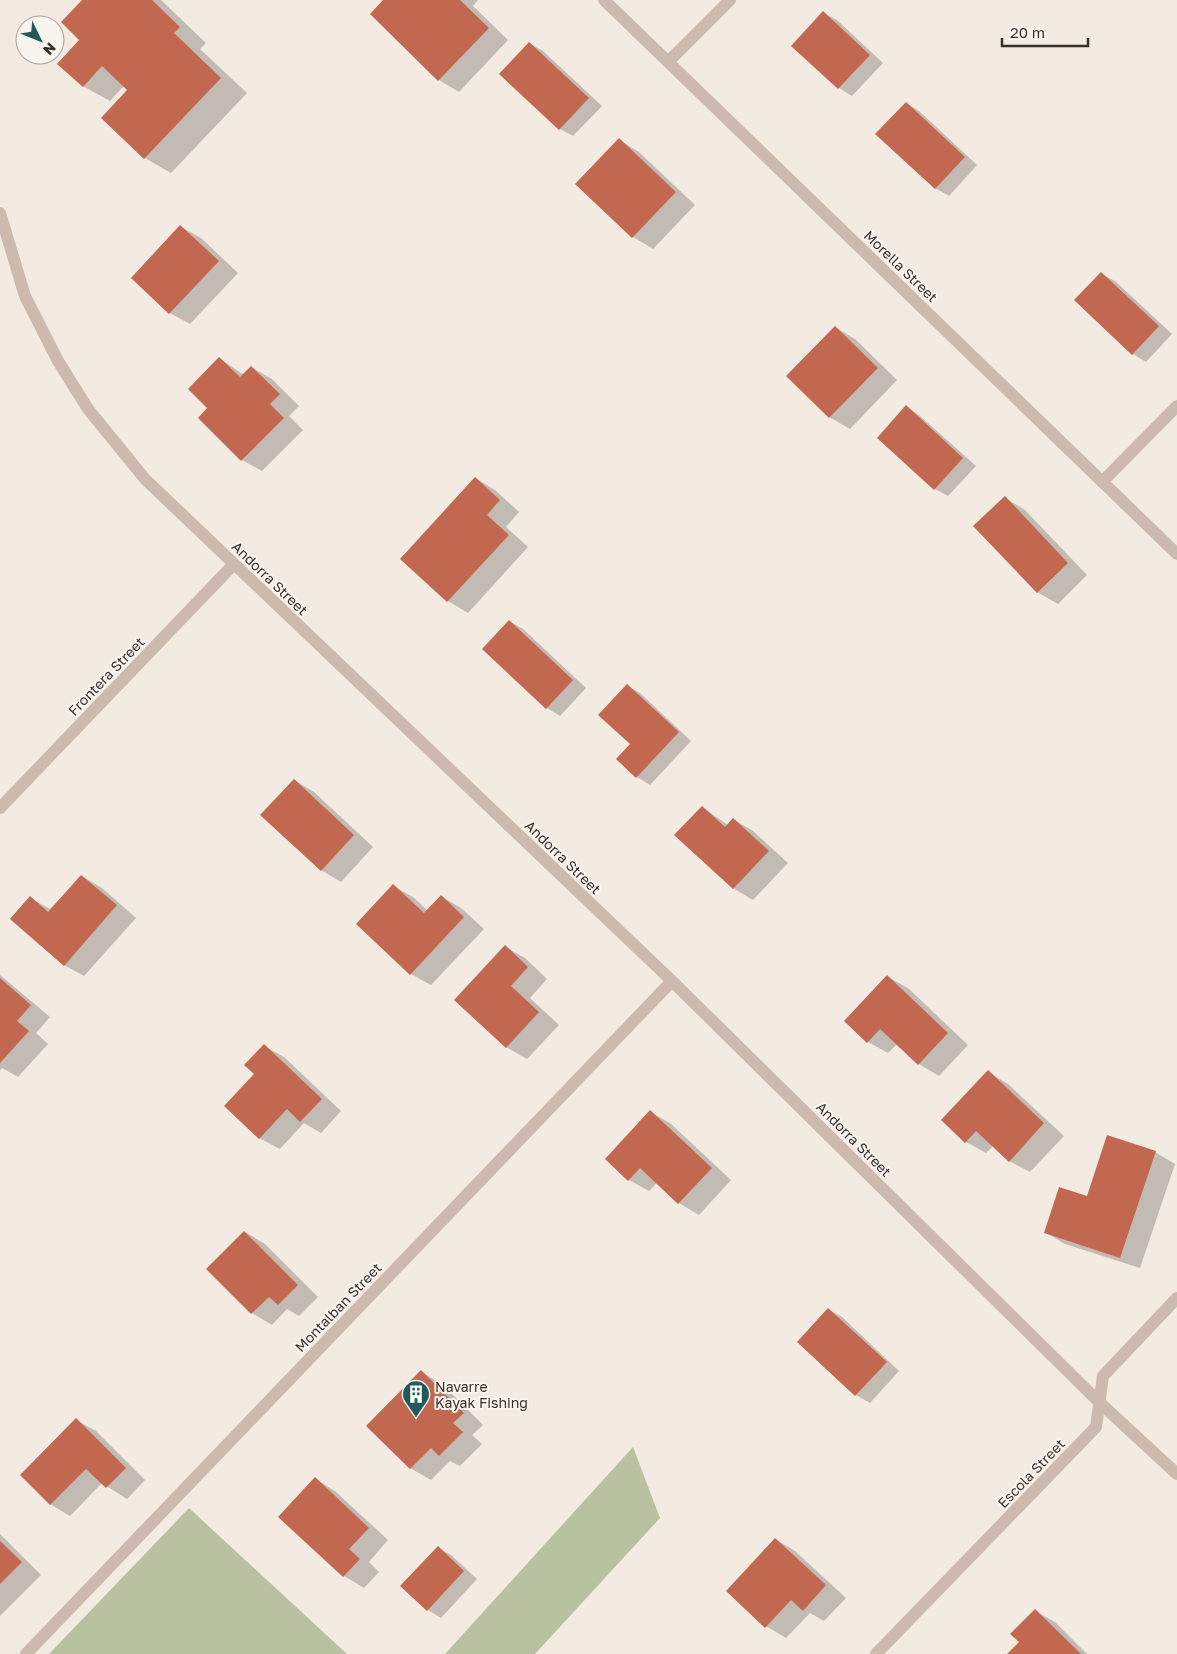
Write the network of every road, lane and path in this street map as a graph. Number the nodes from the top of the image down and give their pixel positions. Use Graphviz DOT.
graph roads {
  1 [pos="604,0"];
  2 [pos="730,0"];
  3 [pos="668,62"];
  4 [pos="0,213"];
  5 [pos="1177,406"];
  6 [pos="1102,482"];
  7 [pos="1177,554"];
  8 [pos="234,564"];
  9 [pos="0,808"];
  10 [pos="672,981"];
  11 [pos="1177,1298"];
  12 [pos="1099,1402"];
  13 [pos="1177,1474"];
  14 [pos="26,1654"];
  15 [pos="876,1654"];
  1 -- 3 [label="street, Morella Street"];
  2 -- 3 [label="street"];
  3 -- 6 [label="street, Morella Street"];
  4 -- 8 [label="street, Andorra Street"];
  5 -- 6 [label="street"];
  6 -- 7 [label="street, Morella Street"];
  8 -- 9 [label="street, Frontera Street"];
  8 -- 10 [label="street, Andorra Street"];
  10 -- 12 [label="street, Andorra Street"];
  10 -- 14 [label="street, Montalban Street"];
  11 -- 12 [label="street, Escola Street"];
  12 -- 13 [label="street, Andorra Street"];
  12 -- 15 [label="street, Escola Street"];
}
